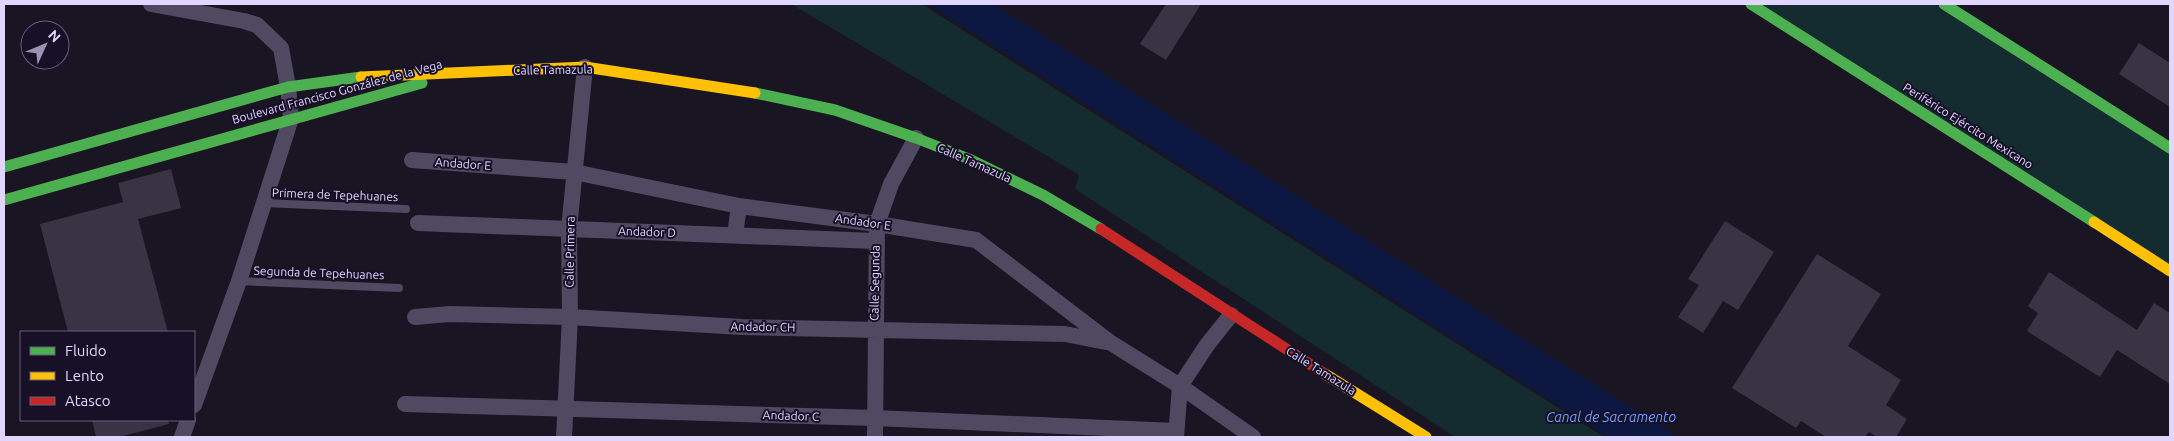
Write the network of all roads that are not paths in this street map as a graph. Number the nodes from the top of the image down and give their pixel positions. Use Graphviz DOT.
graph roads {
  1 [pos="151,4"];
  2 [pos="1751,4"];
  3 [pos="1944,4"];
  4 [pos="584,67"];
  5 [pos="459,72"];
  6 [pos="288,87"];
  7 [pos="291,118"];
  8 [pos="916,138"];
  9 [pos="2170,148"];
  10 [pos="59,151"];
  11 [pos="412,160"];
  12 [pos="4,167"];
  13 [pos="574,172"];
  14 [pos="67,174"];
  15 [pos="4,200"];
  16 [pos="263,203"];
  17 [pos="738,206"];
  18 [pos="406,209"];
  19 [pos="418,223"];
  20 [pos="877,224"];
  21 [pos="569,229"];
  22 [pos="736,236"];
  23 [pos="875,241"];
  24 [pos="2170,270"];
  25 [pos="239,281"];
  26 [pos="399,288"];
  27 [pos="1231,315"];
  28 [pos="415,317"];
  29 [pos="570,317"];
  30 [pos="874,328"];
  31 [pos="1111,343"];
  32 [pos="1180,386"];
  33 [pos="195,402"];
  34 [pos="405,404"];
  35 [pos="564,409"];
  36 [pos="875,418"];
  37 [pos="188,421"];
  38 [pos="1176,434"];
  39 [pos="182,437"];
  40 [pos="564,437"];
  41 [pos="875,437"];
  42 [pos="1253,437"];
  43 [pos="1426,437"];
  1 -- 6 [label="street"];
  2 -- 24 [label="main road, Periférico Ejército Mexicano"];
  3 -- 9 [label="main road"];
  4 -- 5 [label="main road, Calle Tamazula"];
  4 -- 8 [label="main road, Calle Tamazula"];
  4 -- 13 [label="street, Calle Primera"];
  5 -- 6 [label="main road, Boulevard Francisco González de la Vega"];
  5 -- 7 [label="main road, Boulevard Francisco González de la Vega"];
  6 -- 7 [label="street"];
  6 -- 10 [label="main road, Boulevard Francisco González de la Vega"];
  7 -- 14 [label="main road, Boulevard Francisco González de la Vega"];
  7 -- 16 [label="street"];
  8 -- 20 [label="street, Calle Segunda"];
  8 -- 27 [label="main road, Calle Tamazula"];
  10 -- 12 [label="main road, Boulevard Francisco González de la Vega"];
  10 -- 14 [label="main road"];
  11 -- 13 [label="street, Andador E"];
  13 -- 17 [label="street, Andador E"];
  13 -- 21 [label="street, Calle Primera"];
  14 -- 15 [label="main road, Boulevard Francisco González de la Vega"];
  16 -- 18 [label="lane, Primera de Tepehuanes"];
  16 -- 25 [label="street"];
  17 -- 20 [label="street, Andador E"];
  17 -- 22 [label="street"];
  19 -- 21 [label="street, Andador D"];
  20 -- 23 [label="street, Calle Segunda"];
  20 -- 31 [label="street, Andador E"];
  21 -- 22 [label="street, Andador D"];
  21 -- 29 [label="street, Calle Primera"];
  22 -- 23 [label="street, Andador D"];
  23 -- 30 [label="street, Calle Segunda"];
  25 -- 26 [label="lane, Segunda de Tepehuanes"];
  25 -- 33 [label="street"];
  27 -- 32 [label="street"];
  27 -- 43 [label="main road, Calle Tamazula"];
  28 -- 29 [label="street, Andador CH"];
  29 -- 30 [label="street, Andador CH"];
  29 -- 35 [label="street, Calle Primera"];
  30 -- 31 [label="street, Andador CH"];
  30 -- 36 [label="street, Calle Segunda"];
  31 -- 32 [label="street, Andador E"];
  32 -- 38 [label="street"];
  32 -- 42 [label="street, Andador E"];
  34 -- 35 [label="street, Andador C"];
  35 -- 36 [label="street, Andador C"];
  35 -- 40 [label="street, Calle Primera"];
  36 -- 38 [label="street, Andador C"];
  36 -- 41 [label="street, Calle Segunda"];
  37 -- 39 [label="street"];
}
